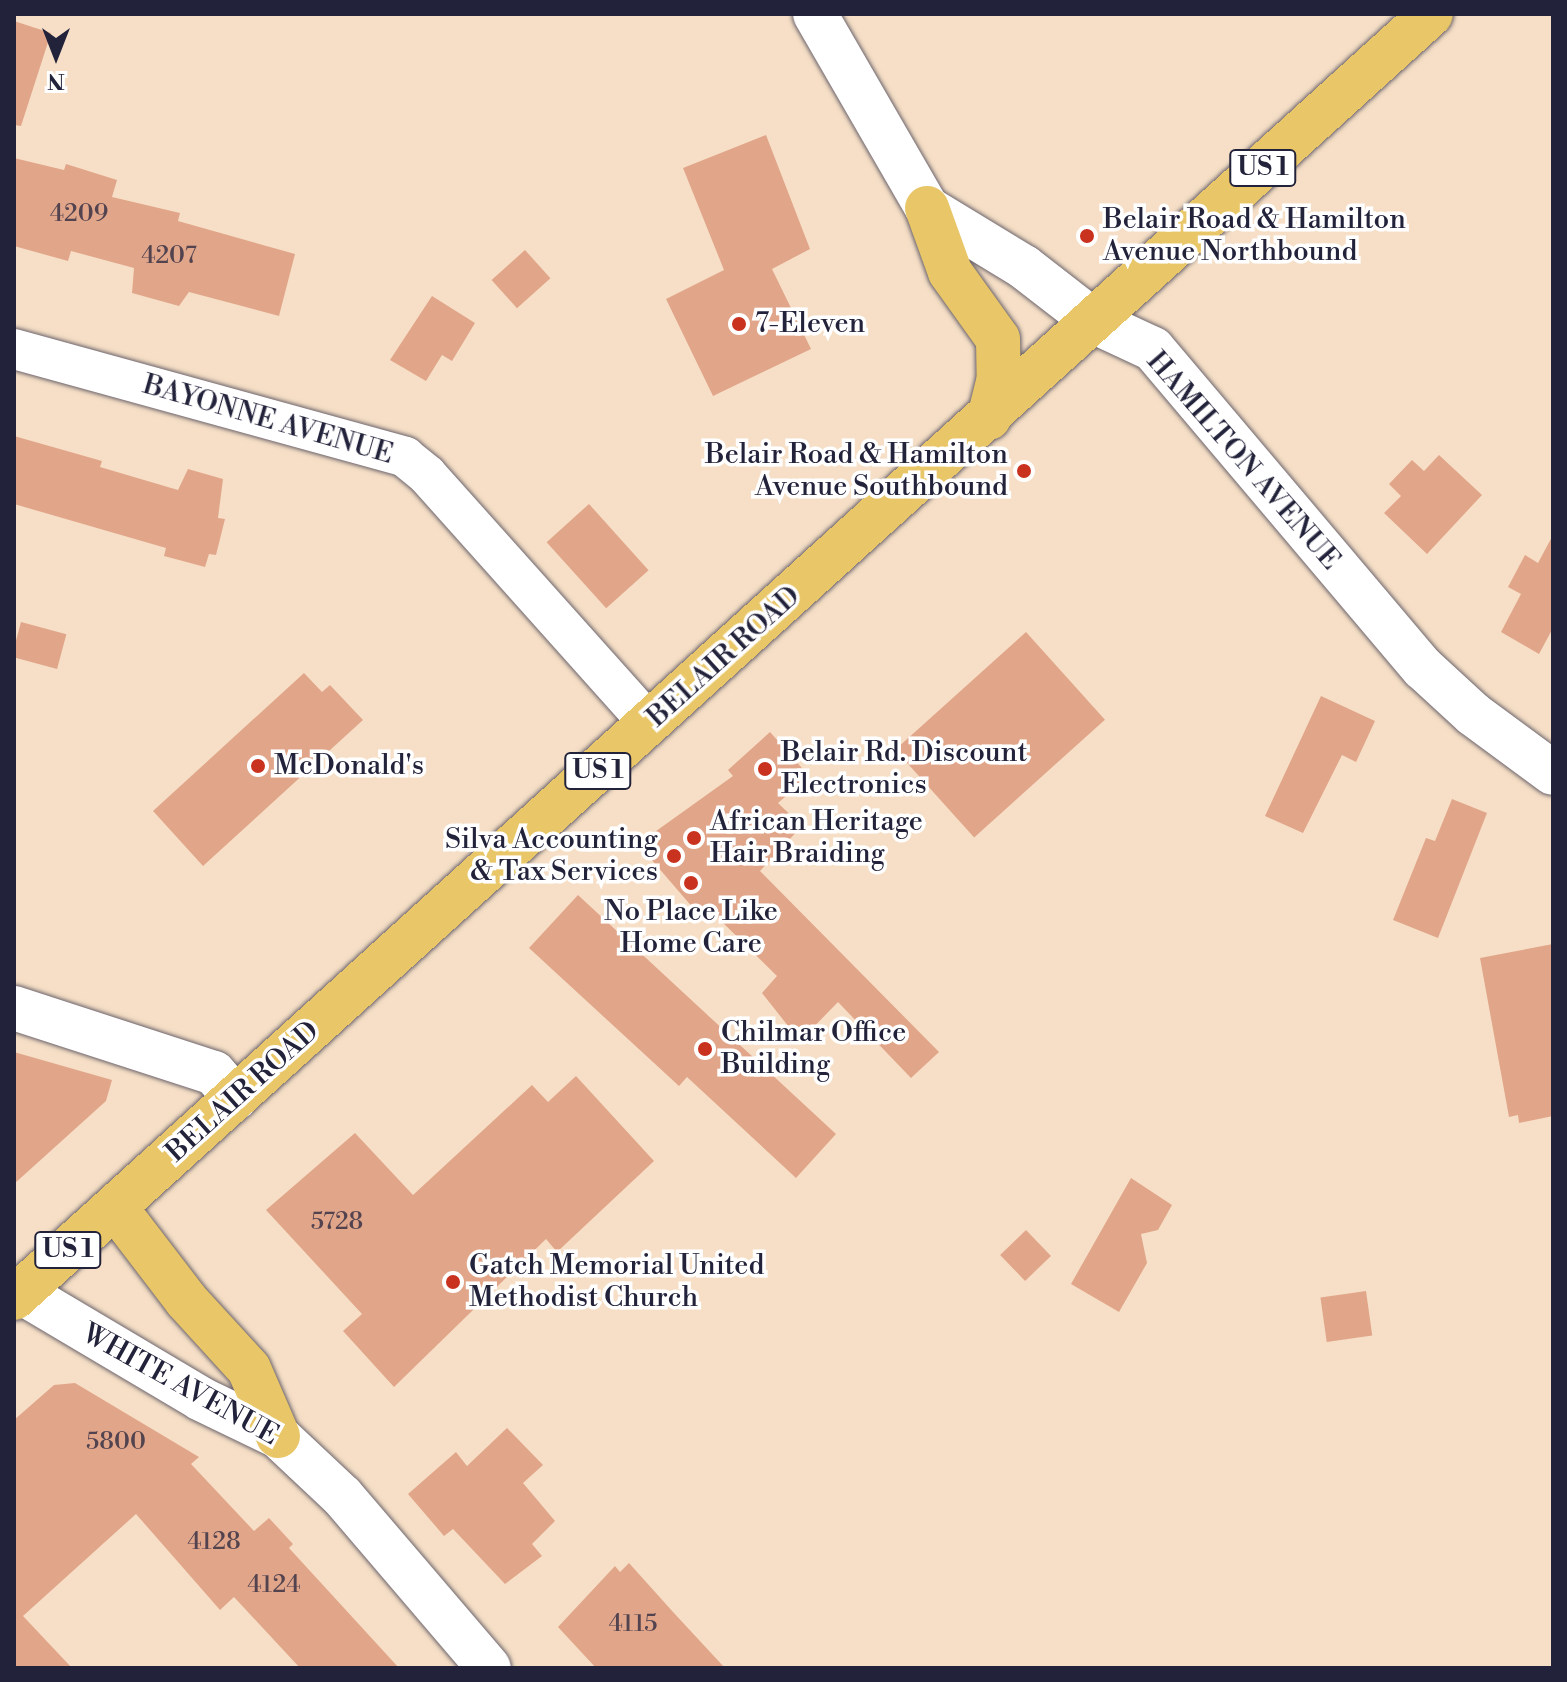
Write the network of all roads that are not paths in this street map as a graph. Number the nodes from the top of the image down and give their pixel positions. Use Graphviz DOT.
graph roads {
  1 [pos="815,14"];
  2 [pos="1431,14"];
  3 [pos="927,208"];
  4 [pos="1095,322"];
  5 [pos="14,349"];
  6 [pos="989,418"];
  7 [pos="650,724"];
  8 [pos="1553,773"];
  9 [pos="14,1008"];
  10 [pos="236,1098"];
  11 [pos="115,1207"];
  12 [pos="17,1295"];
  13 [pos="278,1436"];
  14 [pos="489,1668"];
  1 -- 3 [label="street, HAMILTON AVENUE"];
  2 -- 4 [label="main road, BELAIR ROAD / US 1"];
  3 -- 4 [label="street, HAMILTON AVENUE"];
  3 -- 6 [label="main road"];
  4 -- 6 [label="main road, BELAIR ROAD / US 1"];
  4 -- 8 [label="street, HAMILTON AVENUE"];
  5 -- 7 [label="street, BAYONNE AVENUE"];
  6 -- 7 [label="main road, BELAIR ROAD / US 1"];
  7 -- 10 [label="main road, BELAIR ROAD / US 1"];
  9 -- 10 [label="street"];
  10 -- 11 [label="main road, BELAIR ROAD / US 1"];
  11 -- 12 [label="main road, BELAIR ROAD / US 1"];
  11 -- 13 [label="main road"];
  12 -- 13 [label="street, WHITE AVENUE"];
  13 -- 14 [label="street, WHITE AVENUE"];
}
